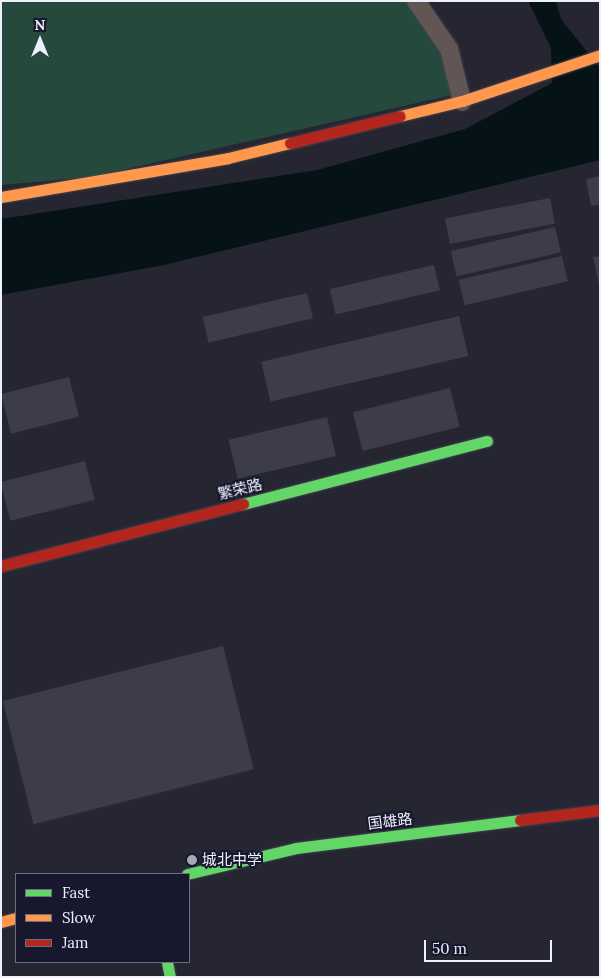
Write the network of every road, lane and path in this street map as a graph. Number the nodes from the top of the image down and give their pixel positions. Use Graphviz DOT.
graph roads {
  1 [pos="416,1"];
  2 [pos="600,55"];
  3 [pos="462,101"];
  4 [pos="1,197"];
  5 [pos="487,441"];
  6 [pos="1,566"];
  7 [pos="600,810"];
  8 [pos="190,873"];
  9 [pos="15,918"];
  10 [pos="1,922"];
  11 [pos="167,963"];
  12 [pos="170,977"];
  1 -- 3 [label="street"];
  2 -- 3 [label="street"];
  3 -- 4 [label="street"];
  5 -- 6 [label="street, 繁荣路"];
  7 -- 8 [label="street, 国雄路"];
  9 -- 10 [label="street"];
  11 -- 12 [label="street"];
}
